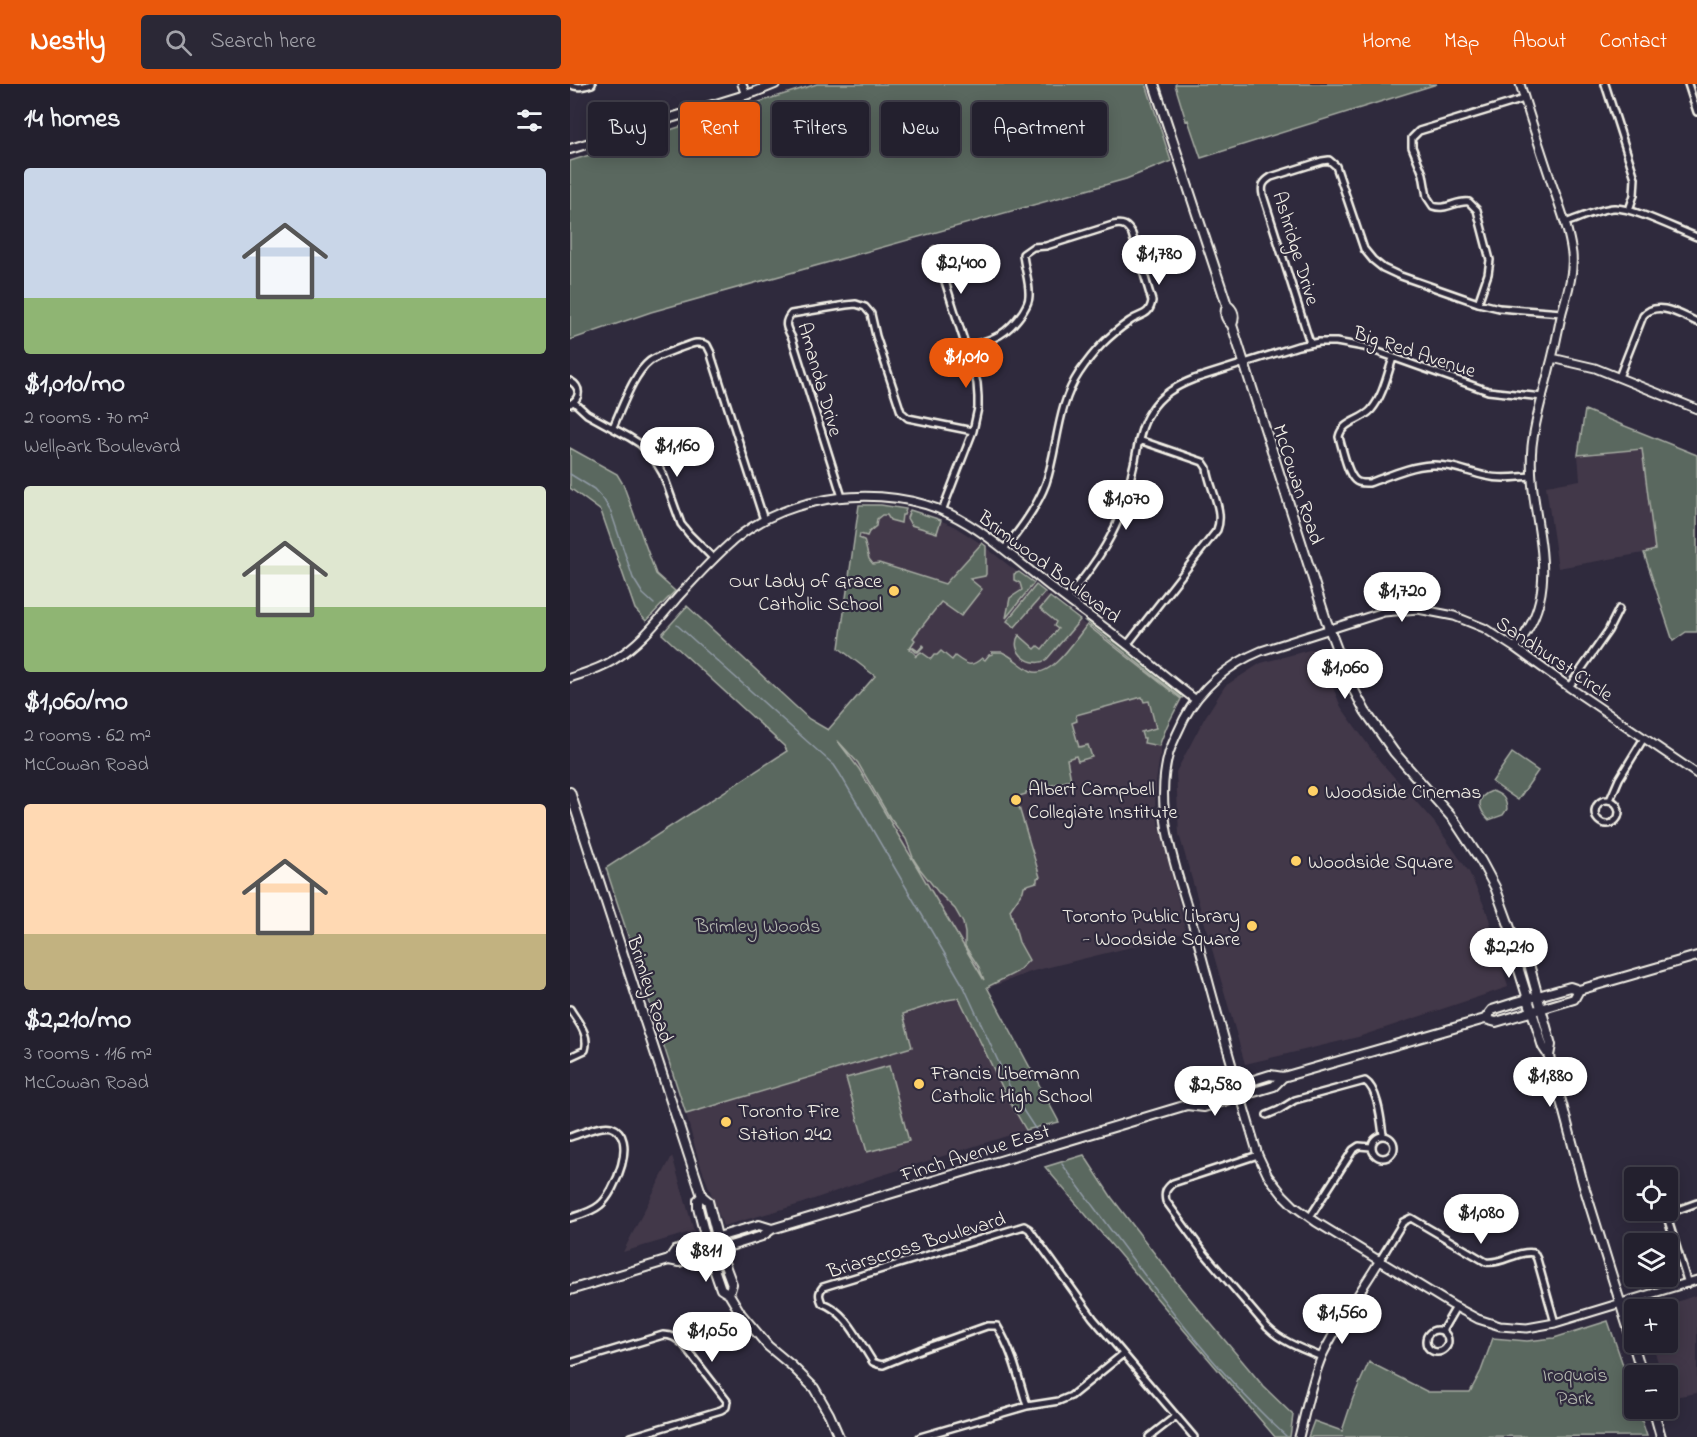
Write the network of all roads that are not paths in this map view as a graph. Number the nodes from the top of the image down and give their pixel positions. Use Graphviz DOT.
graph roads {
  1 [pos="570,84"];
  2 [pos="592,84"];
  3 [pos="742,84"];
  4 [pos="775,84"];
  5 [pos="1154,84"];
  6 [pos="1520,84"];
  7 [pos="1605,84"];
  8 [pos="1688,84"];
  9 [pos="746,95"];
  10 [pos="1524,99"];
  11 [pos="1697,112"];
  12 [pos="570,150"];
  13 [pos="1629,210"];
  14 [pos="1565,223"];
  15 [pos="1697,237"];
  16 [pos="935,250"];
  17 [pos="1478,303"];
  18 [pos="1562,313"];
  19 [pos="1697,322"];
  20 [pos="1310,343"];
  21 [pos="966,348"];
  22 [pos="1393,358"];
  23 [pos="1552,358"];
  24 [pos="1244,363"];
  25 [pos="1619,377"];
  26 [pos="570,381"];
  27 [pos="1542,397"];
  28 [pos="572,403"];
  29 [pos="1697,409"];
  30 [pos="613,427"];
  31 [pos="973,431"];
  32 [pos="1139,440"];
  33 [pos="1532,476"];
  34 [pos="842,497"];
  35 [pos="942,511"];
  36 [pos="764,520"];
  37 [pos="1004,549"];
  38 [pos="714,559"];
  39 [pos="1066,599"];
  40 [pos="1619,609"];
  41 [pos="1329,630"];
  42 [pos="1127,645"];
  43 [pos="1515,648"];
  44 [pos="570,678"];
  45 [pos="1569,687"];
  46 [pos="1196,700"];
  47 [pos="1644,738"];
  48 [pos="1697,774"];
  49 [pos="570,792"];
  50 [pos="1610,800"];
  51 [pos="1697,956"];
  52 [pos="1521,958"];
  53 [pos="1579,990"];
  54 [pos="1538,996"];
  55 [pos="1528,999"];
  56 [pos="1541,1008"];
  57 [pos="570,1009"];
  58 [pos="1531,1011"];
  59 [pos="1485,1019"];
  60 [pos="1549,1056"];
  61 [pos="570,1057"];
  62 [pos="1283,1077"];
  63 [pos="1238,1085"];
  64 [pos="1240,1096"];
  65 [pos="1187,1106"];
  66 [pos="1267,1115"];
  67 [pos="1383,1135"];
  68 [pos="570,1137"];
  69 [pos="1371,1147"];
  70 [pos="1258,1155"];
  71 [pos="702,1196"];
  72 [pos="1697,1203"];
  73 [pos="1310,1217"];
  74 [pos="570,1218"];
  75 [pos="772,1229"];
  76 [pos="718,1237"];
  77 [pos="706,1241"];
  78 [pos="720,1249"];
  79 [pos="710,1253"];
  80 [pos="669,1260"];
  81 [pos="1380,1260"];
  82 [pos="1697,1280"];
  83 [pos="1688,1284"];
  84 [pos="570,1290"];
  85 [pos="729,1293"];
  86 [pos="1622,1303"];
  87 [pos="1456,1307"];
  88 [pos="1555,1323"];
  89 [pos="1442,1331"];
  90 [pos="1123,1354"];
  91 [pos="1322,1357"];
  92 [pos="570,1363"];
  93 [pos="1640,1365"];
  94 [pos="1027,1406"];
  95 [pos="1176,1416"];
  96 [pos="1656,1419"];
  97 [pos="631,1437"];
  98 [pos="839,1437"];
  99 [pos="920,1437"];
  100 [pos="1149,1437"];
  101 [pos="1194,1437"];
  102 [pos="1299,1437"];
  103 [pos="1661,1437"];
  1 -- 2 [label="street"];
  3 -- 9 [label="street"];
  4 -- 9 [label="main road"];
  5 -- 24 [label="main road, McCowan Road"];
  6 -- 10 [label="street"];
  7 -- 13 [label="street"];
  8 -- 11 [label="street"];
  9 -- 12 [label="main road"];
  10 -- 14 [label="street"];
  10 -- 17 [label="street"];
  13 -- 14 [label="street"];
  13 -- 15 [label="street"];
  14 -- 18 [label="street"];
  16 -- 21 [label="street"];
  17 -- 18 [label="street, Ashridge Drive"];
  17 -- 20 [label="street, Ashridge Drive"];
  18 -- 23 [label="street"];
  19 -- 25 [label="street"];
  20 -- 22 [label="street, Big Red Avenue"];
  20 -- 24 [label="street, Big Red Avenue"];
  21 -- 31 [label="street"];
  21 -- 37 [label="street"];
  22 -- 27 [label="street, Big Red Avenue"];
  22 -- 33 [label="street"];
  23 -- 25 [label="street"];
  23 -- 27 [label="street"];
  24 -- 32 [label="street, Big Red Avenue"];
  24 -- 41 [label="main road, McCowan Road"];
  25 -- 29 [label="street"];
  26 -- 28 [label="street"];
  27 -- 33 [label="street"];
  28 -- 30 [label="street"];
  30 -- 36 [label="street"];
  30 -- 38 [label="street"];
  31 -- 34 [label="street, Amanda Drive"];
  31 -- 35 [label="street"];
  32 -- 39 [label="street, Big Red Avenue"];
  32 -- 42 [label="street"];
  33 -- 43 [label="street"];
  34 -- 35 [label="street, Brimwood Boulevard"];
  34 -- 36 [label="street, Brimwood Boulevard"];
  35 -- 37 [label="street, Brimwood Boulevard"];
  36 -- 38 [label="street, Brimwood Boulevard"];
  37 -- 39 [label="street, Brimwood Boulevard"];
  38 -- 44 [label="street, Brimwood Boulevard"];
  39 -- 42 [label="street, Brimwood Boulevard"];
  40 -- 45 [label="street"];
  41 -- 43 [label="street, Sandhurst Circle"];
  41 -- 46 [label="street, Sandhurst Circle"];
  41 -- 52 [label="main road, McCowan Road"];
  42 -- 46 [label="street, Brimwood Boulevard"];
  43 -- 45 [label="street, Sandhurst Circle"];
  45 -- 47 [label="street, Sandhurst Circle"];
  46 -- 63 [label="street, Sandhurst Circle"];
  47 -- 48 [label="street, Sandhurst Circle"];
  47 -- 50 [label="street"];
  49 -- 71 [label="main road, Brimley Road"];
  50 -- 50 [label="street"];
  51 -- 53 [label="main road, Finch Avenue East"];
  52 -- 54 [label="main road, McCowan Road"];
  52 -- 55 [label="main road, McCowan Road"];
  53 -- 54 [label="main road, Finch Avenue East"];
  53 -- 56 [label="main road, Finch Avenue East"];
  54 -- 55 [label="main road, Finch Avenue East"];
  54 -- 56 [label="main road, McCowan Road"];
  55 -- 58 [label="main road, McCowan Road"];
  55 -- 59 [label="main road, Finch Avenue East"];
  56 -- 58 [label="main road, Finch Avenue East"];
  56 -- 60 [label="main road, McCowan Road"];
  57 -- 61 [label="street"];
  58 -- 59 [label="main road, Finch Avenue East"];
  58 -- 60 [label="main road, McCowan Road"];
  59 -- 62 [label="main road, Finch Avenue East"];
  60 -- 86 [label="main road, McCowan Road"];
  62 -- 63 [label="main road, Finch Avenue East"];
  62 -- 64 [label="main road, Finch Avenue East"];
  63 -- 64 [label="street, Sandhurst Circle"];
  63 -- 65 [label="main road, Finch Avenue East"];
  64 -- 65 [label="main road, Finch Avenue East"];
  64 -- 70 [label="street, Sandhurst Circle"];
  65 -- 75 [label="main road, Finch Avenue East"];
  66 -- 67 [label="street"];
  67 -- 69 [label="street"];
  67 -- 69 [label="street"];
  68 -- 74 [label="street"];
  69 -- 73 [label="street"];
  70 -- 73 [label="street, Sandhurst Circle"];
  70 -- 91 [label="street"];
  71 -- 76 [label="main road, Brimley Road"];
  71 -- 77 [label="main road, Brimley Road"];
  72 -- 83 [label="street"];
  73 -- 81 [label="street, Sandhurst Circle"];
  75 -- 76 [label="main road, Finch Avenue East"];
  75 -- 78 [label="main road, Finch Avenue East"];
  76 -- 77 [label="main road, Finch Avenue East"];
  76 -- 78 [label="main road, Brimley Road"];
  77 -- 79 [label="main road, Brimley Road"];
  77 -- 80 [label="main road, Finch Avenue East"];
  78 -- 79 [label="main road, Finch Avenue East"];
  78 -- 85 [label="main road, Brimley Road"];
  79 -- 80 [label="main road, Finch Avenue East"];
  79 -- 85 [label="main road, Brimley Road"];
  80 -- 84 [label="main road, Finch Avenue East"];
  81 -- 87 [label="street, Sandhurst Circle"];
  81 -- 88 [label="street"];
  81 -- 91 [label="street"];
  82 -- 83 [label="street, Sandhurst Circle"];
  83 -- 86 [label="street, Sandhurst Circle"];
  85 -- 98 [label="main road, Brimley Road"];
  86 -- 88 [label="street, Sandhurst Circle"];
  86 -- 93 [label="main road, McCowan Road"];
  87 -- 88 [label="street, Sandhurst Circle"];
  87 -- 89 [label="street"];
  89 -- 89 [label="street"];
  90 -- 94 [label="street"];
  90 -- 94 [label="street, Briarscross Boulevard"];
  90 -- 95 [label="street, Briarscross Boulevard"];
  91 -- 102 [label="street"];
  92 -- 97 [label="street"];
  94 -- 99 [label="street"];
  95 -- 100 [label="street"];
  95 -- 101 [label="street, Briarscross Boulevard"];
  96 -- 103 [label="main road"];
}
